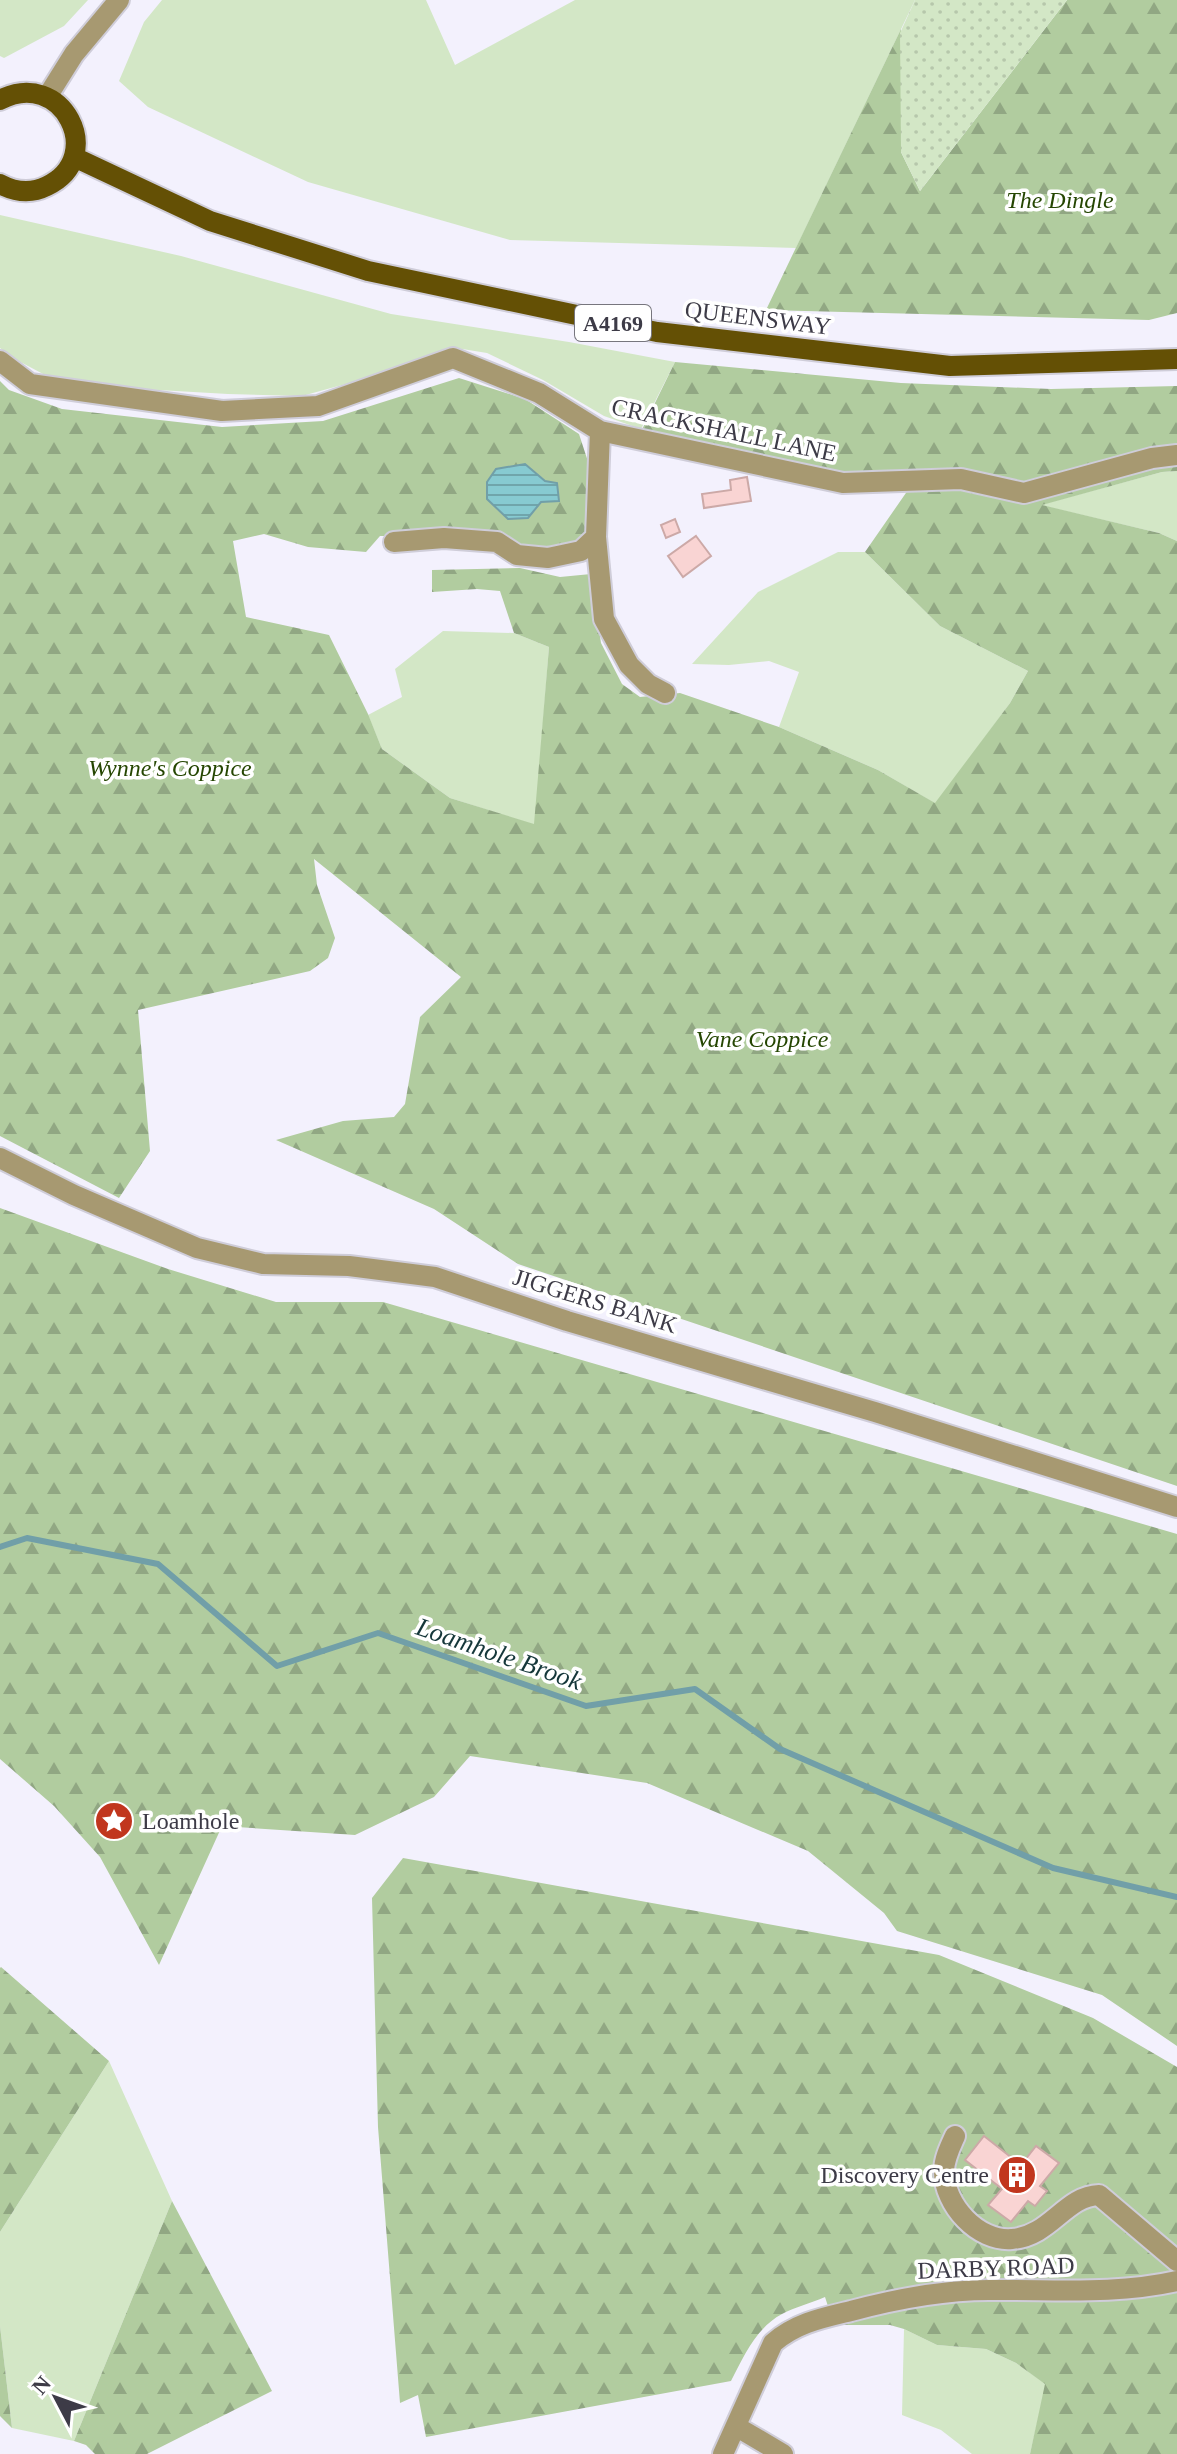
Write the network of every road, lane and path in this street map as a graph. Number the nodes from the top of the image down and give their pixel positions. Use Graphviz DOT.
graph roads {
  1 [pos="119,0"];
  2 [pos="47,97"];
  3 [pos="0,100"];
  4 [pos="74,157"];
  5 [pos="0,184"];
  6 [pos="1177,359"];
  7 [pos="0,361"];
  8 [pos="600,431"];
  9 [pos="1177,455"];
  10 [pos="596,537"];
  11 [pos="394,542"];
  12 [pos="665,693"];
  13 [pos="0,1158"];
  14 [pos="1177,1507"];
  15 [pos="955,2136"];
  16 [pos="1177,2261"];
  17 [pos="1177,2281"];
  18 [pos="737,2427"];
  19 [pos="723,2454"];
  20 [pos="783,2454"];
  1 -- 2 [label="street"];
  2 -- 3 [label="main road"];
  2 -- 4 [label="main road"];
  4 -- 5 [label="main road"];
  4 -- 6 [label="main road, QUEENSWAY / A4169"];
  7 -- 8 [label="street, CRACKSHALL LANE"];
  8 -- 9 [label="street, CRACKSHALL LANE"];
  8 -- 10 [label="street"];
  10 -- 11 [label="street"];
  10 -- 12 [label="street"];
  13 -- 14 [label="street, JIGGERS BANK"];
  15 -- 16 [label="street"];
  17 -- 18 [label="street, DARBY ROAD"];
  18 -- 19 [label="street, DARBY ROAD"];
  18 -- 20 [label="street"];
}
